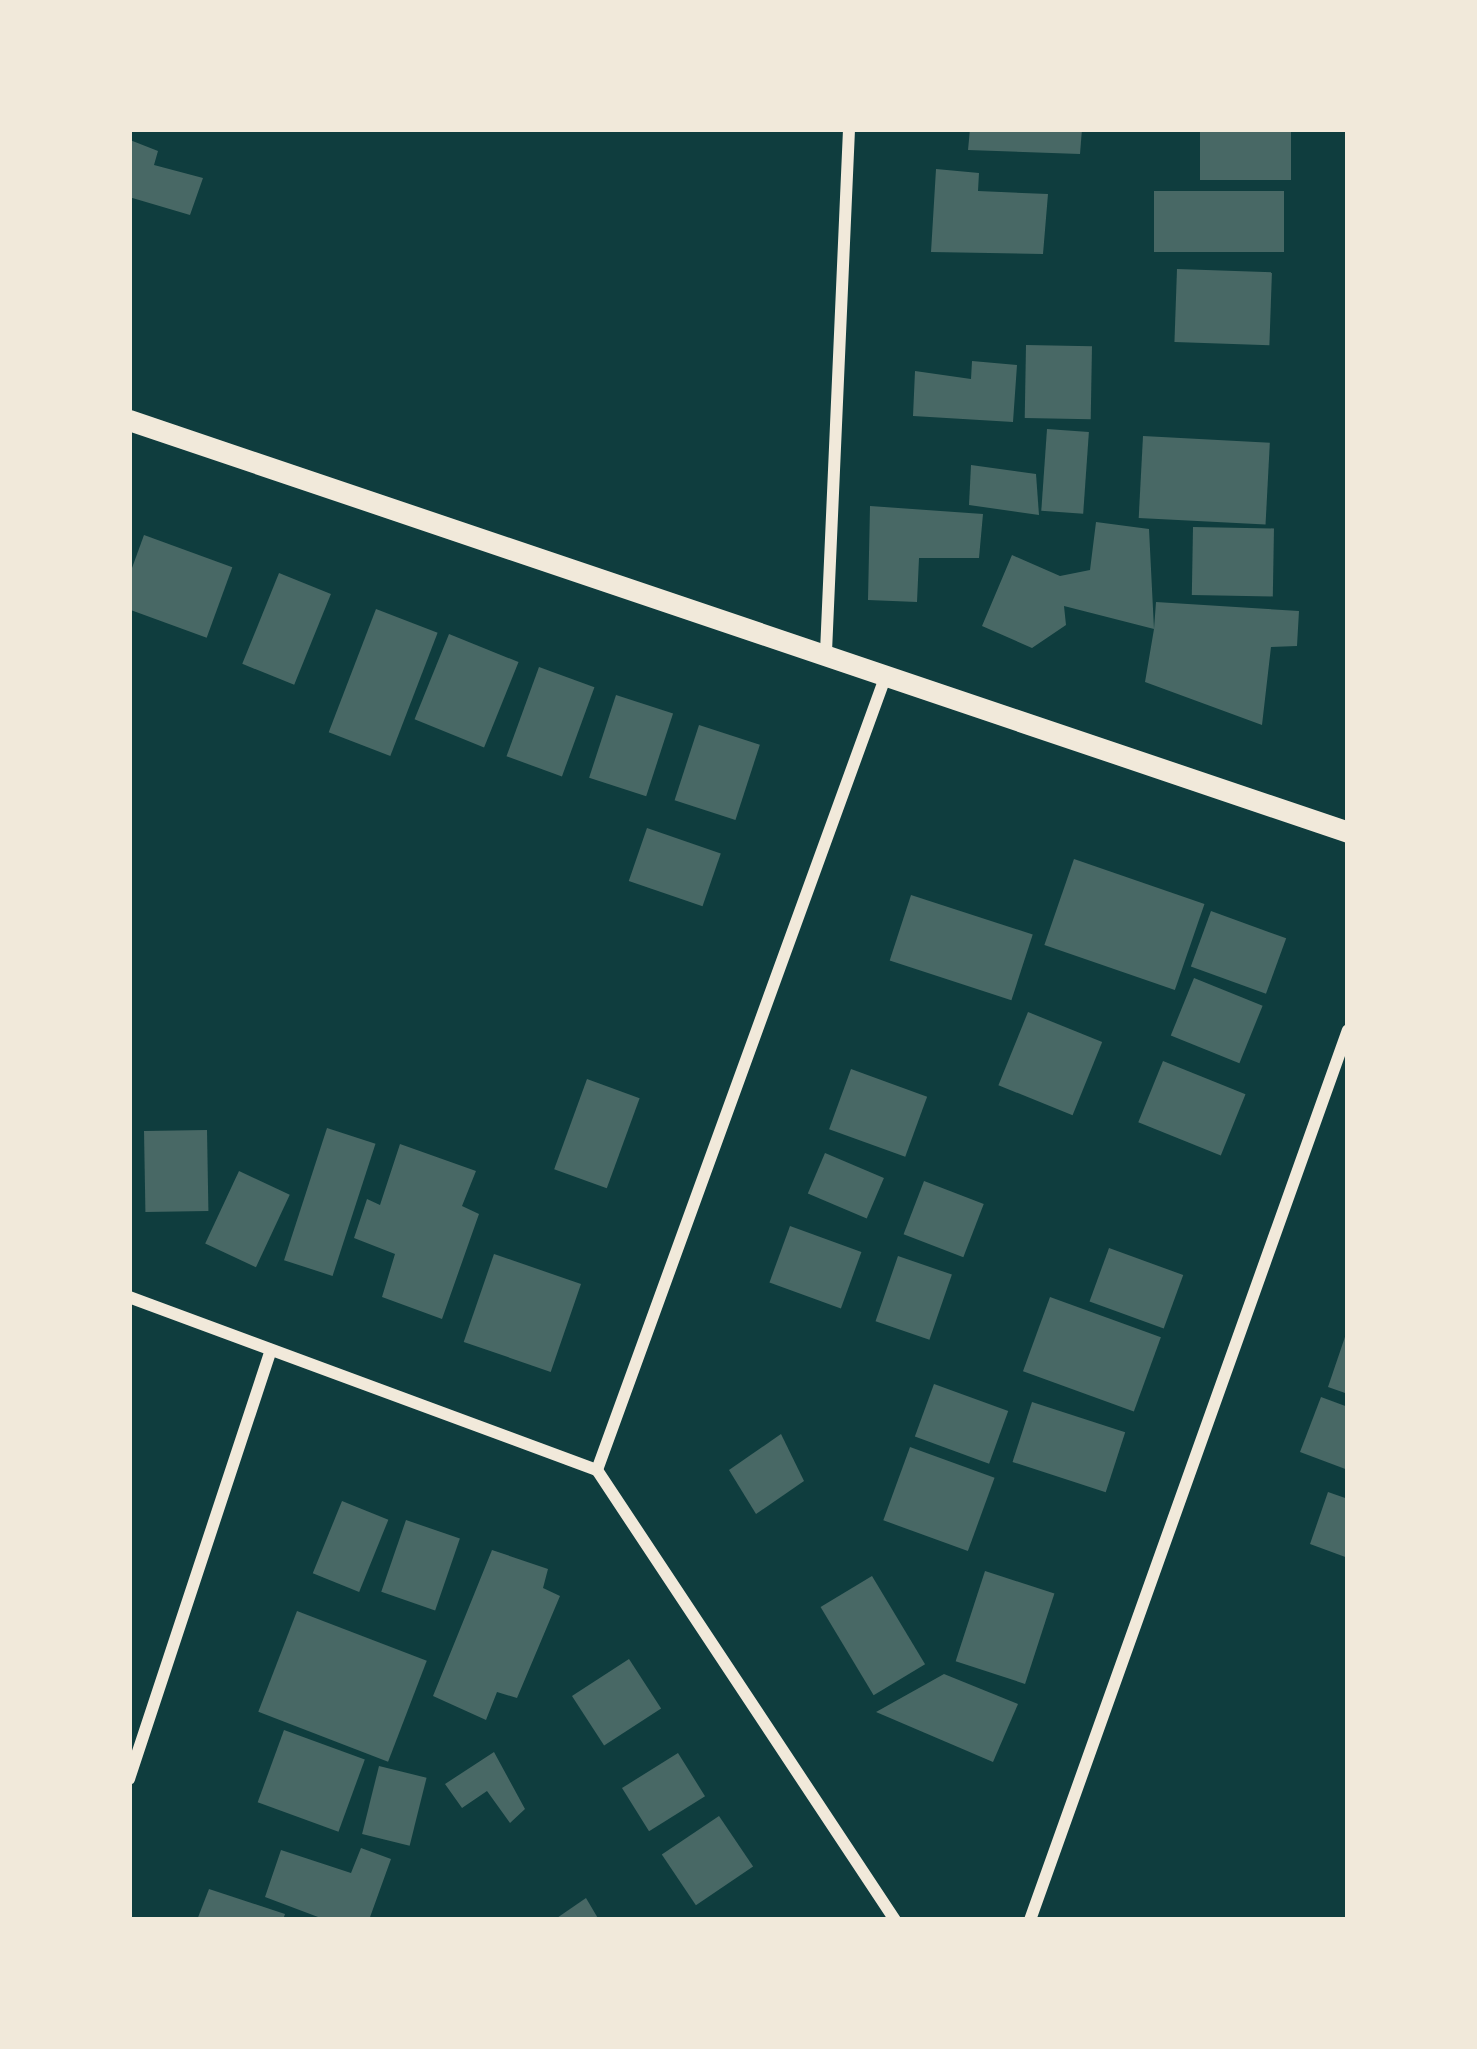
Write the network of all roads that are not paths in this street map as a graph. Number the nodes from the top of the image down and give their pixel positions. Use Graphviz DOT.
graph roads {
  1 [pos="848,129"];
  2 [pos="129,420"];
  3 [pos="826,652"];
  4 [pos="886,674"];
  5 [pos="1348,832"];
  6 [pos="1348,1030"];
  7 [pos="129,1297"];
  8 [pos="271,1350"];
  9 [pos="597,1470"];
  10 [pos="129,1779"];
  11 [pos="895,1920"];
  12 [pos="1030,1920"];
  1 -- 3 [label="street"];
  2 -- 3 [label="street"];
  3 -- 4 [label="street"];
  4 -- 5 [label="street"];
  4 -- 9 [label="street"];
  6 -- 12 [label="street"];
  7 -- 8 [label="street"];
  8 -- 9 [label="street"];
  8 -- 10 [label="street"];
  9 -- 11 [label="street"];
}
